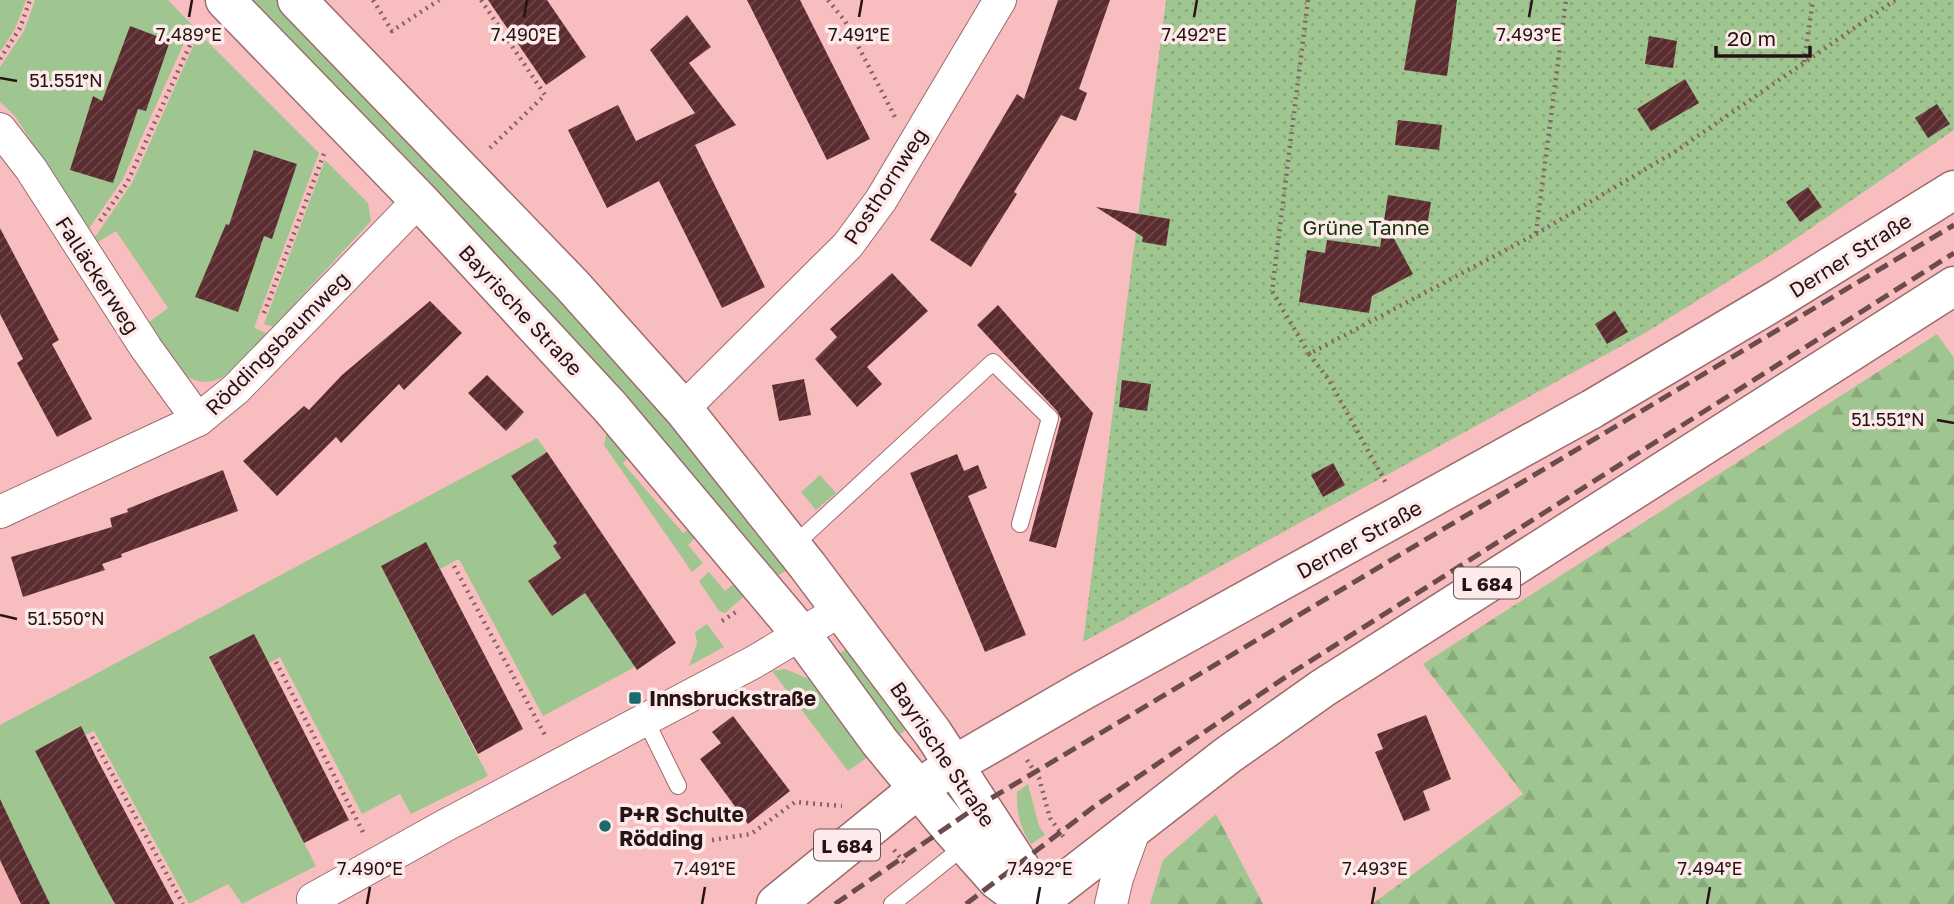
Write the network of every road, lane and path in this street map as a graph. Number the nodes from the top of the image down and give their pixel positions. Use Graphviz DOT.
graph roads {
  1 [pos="30,0"];
  2 [pos="297,0"];
  3 [pos="373,0"];
  4 [pos="439,0"];
  5 [pos="481,0"];
  6 [pos="828,0"];
  7 [pos="1000,0"];
  8 [pos="1308,0"];
  9 [pos="1566,0"];
  10 [pos="1813,0"];
  11 [pos="1895,0"];
  12 [pos="214,10"];
  13 [pos="392,31"];
  14 [pos="384,37"];
  15 [pos="0,59"];
  16 [pos="1804,63"];
  17 [pos="338,116"];
  18 [pos="0,129"];
  19 [pos="490,148"];
  20 [pos="911,148"];
  21 [pos="1954,190"];
  22 [pos="419,200"];
  23 [pos="1536,234"];
  24 [pos="80,246"];
  25 [pos="1954,286"];
  26 [pos="286,337"];
  27 [pos="1308,354"];
  28 [pos="683,409"];
  29 [pos="198,420"];
  30 [pos="1389,489"];
  31 [pos="0,512"];
  32 [pos="1020,524"];
  33 [pos="792,547"];
  34 [pos="454,565"];
  35 [pos="841,610"];
  36 [pos="801,634"];
  37 [pos="276,662"];
  38 [pos="646,721"];
  39 [pos="92,737"];
  40 [pos="561,765"];
  41 [pos="954,765"];
  42 [pos="1031,766"];
  43 [pos="678,786"];
  44 [pos="919,788"];
  45 [pos="843,806"];
  46 [pos="1136,825"];
  47 [pos="979,835"];
  48 [pos="1065,838"];
  49 [pos="712,840"];
  50 [pos="379,862"];
  51 [pos="312,902"];
  52 [pos="183,904"];
  53 [pos="776,904"];
  54 [pos="892,904"];
  55 [pos="1032,904"];
  56 [pos="1111,904"];
  1 -- 15 [label="path"];
  2 -- 28 [label="main road, Bayrische Straße"];
  3 -- 13 [label="path"];
  4 -- 13 [label="path"];
  5 -- 19 [label="path"];
  6 -- 20 [label="path"];
  7 -- 20 [label="street, Posthornweg"];
  8 -- 27 [label="path"];
  9 -- 23 [label="path"];
  10 -- 16 [label="path"];
  11 -- 16 [label="path"];
  12 -- 17 [label="main road, Bayrische Straße"];
  12 -- 24 [label="path"];
  13 -- 14 [label="path"];
  16 -- 23 [label="path"];
  17 -- 22 [label="main road, Bayrische Straße"];
  17 -- 26 [label="path"];
  18 -- 24 [label="street, Falläckerweg"];
  20 -- 28 [label="street, Posthornweg"];
  21 -- 41 [label="main road, Derner Straße / L 684"];
  22 -- 26 [label="street, Röddingsbaumweg"];
  22 -- 36 [label="main road, Bayrische Straße"];
  23 -- 27 [label="path"];
  24 -- 29 [label="street, Falläckerweg"];
  25 -- 46 [label="main road, L 684"];
  26 -- 29 [label="street, Röddingsbaumweg"];
  27 -- 30 [label="path"];
  28 -- 33 [label="main road, Bayrische Straße"];
  29 -- 31 [label="street, Röddingsbaumweg"];
  32 -- 33 [label="lane"];
  33 -- 35 [label="main road, Bayrische Straße"];
  34 -- 40 [label="path"];
  35 -- 36 [label="street"];
  35 -- 41 [label="main road, Bayrische Straße"];
  36 -- 38 [label="street"];
  36 -- 44 [label="main road, Bayrische Straße"];
  37 -- 50 [label="path"];
  38 -- 40 [label="street"];
  38 -- 43 [label="lane"];
  39 -- 52 [label="path"];
  40 -- 50 [label="street"];
  41 -- 44 [label="main road, Derner Straße / L 684"];
  41 -- 47 [label="main road, Bayrische Straße"];
  42 -- 48 [label="path"];
  44 -- 47 [label="main road, Bayrische Straße"];
  44 -- 53 [label="main road, Derner Straße / L 684"];
  45 -- 49 [label="path"];
  46 -- 55 [label="main road, L 684"];
  46 -- 56 [label="street"];
  47 -- 54 [label="lane"];
  47 -- 55 [label="main road, Bayrische Straße"];
  50 -- 51 [label="street"];
}
